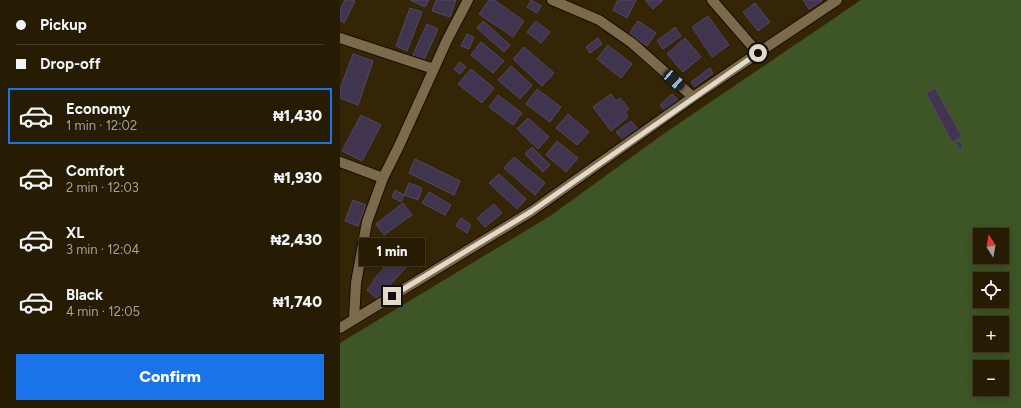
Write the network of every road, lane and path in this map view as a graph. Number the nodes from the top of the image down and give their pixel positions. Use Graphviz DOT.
graph roads {
  1 [pos="468,0"];
  2 [pos="552,0"];
  3 [pos="712,0"];
  4 [pos="837,0"];
  5 [pos="340,38"];
  6 [pos="758,53"];
  7 [pos="434,69"];
  8 [pos="693,97"];
  9 [pos="340,162"];
  10 [pos="383,178"];
  11 [pos="354,319"];
  12 [pos="340,328"];
  1 -- 7 [label="street"];
  2 -- 8 [label="street"];
  3 -- 6 [label="street"];
  4 -- 6 [label="street"];
  5 -- 7 [label="street"];
  6 -- 8 [label="street"];
  7 -- 10 [label="street"];
  8 -- 11 [label="street"];
  9 -- 10 [label="street"];
  10 -- 11 [label="street"];
  11 -- 12 [label="street"];
}
